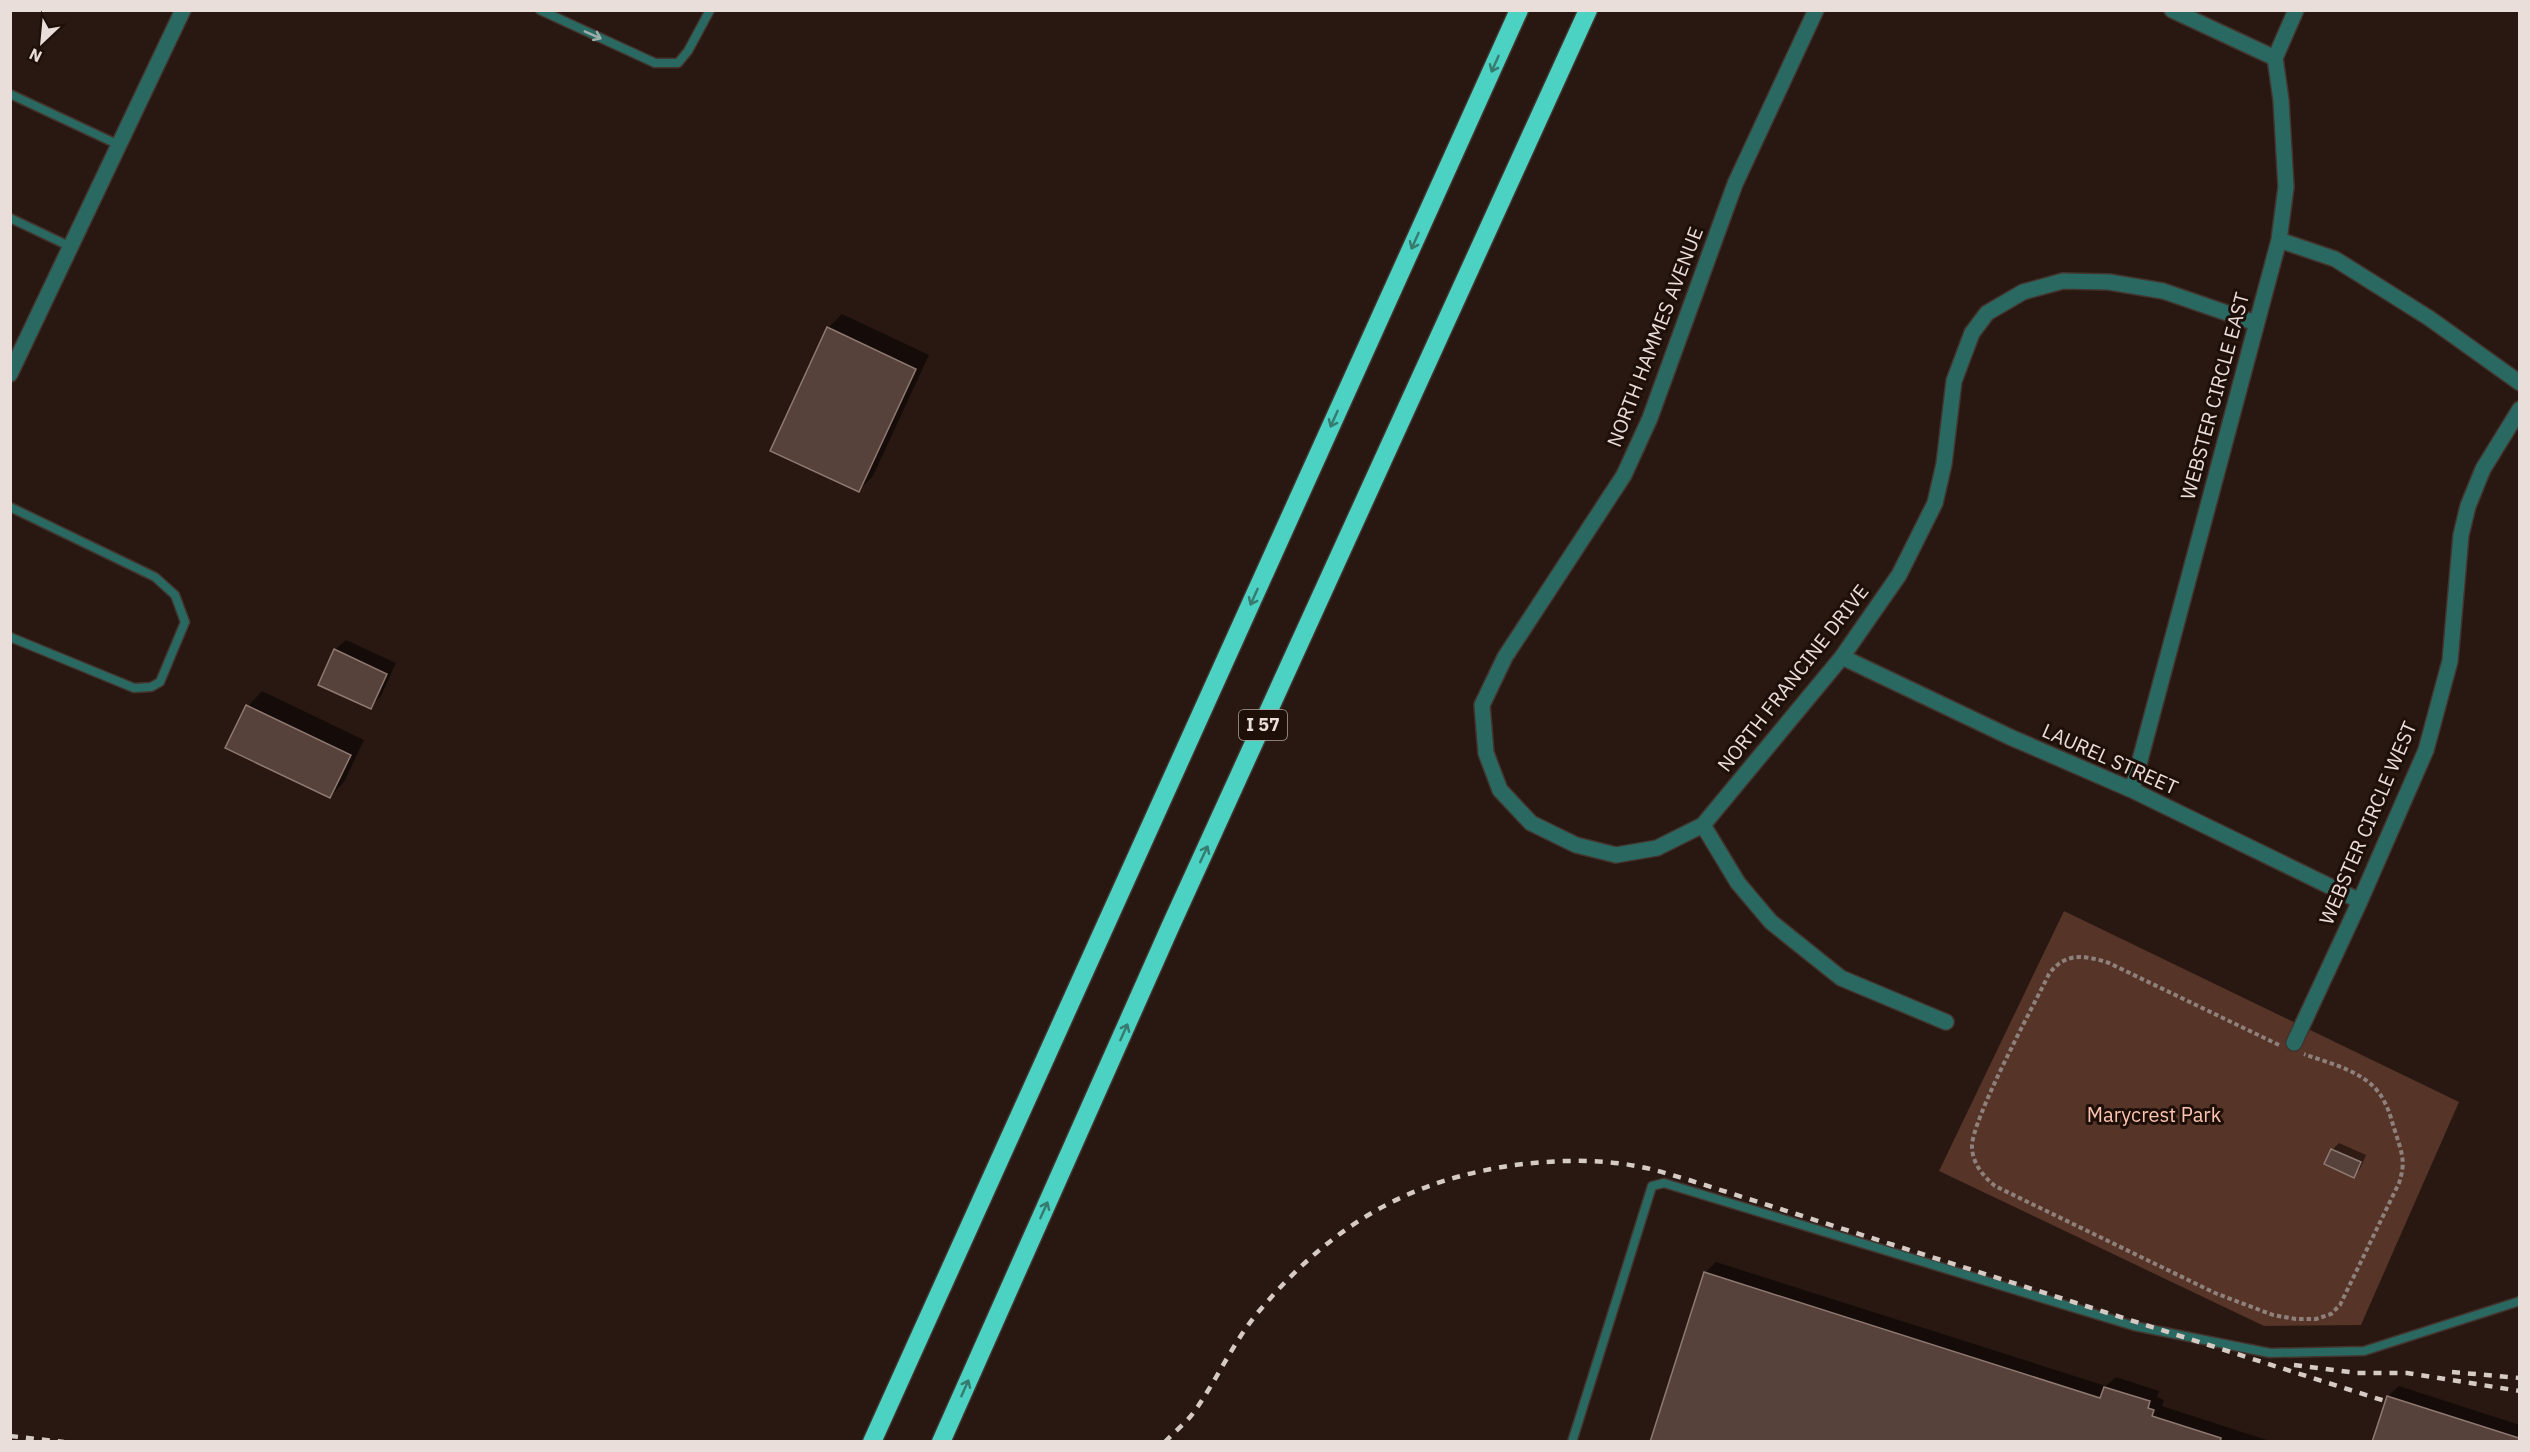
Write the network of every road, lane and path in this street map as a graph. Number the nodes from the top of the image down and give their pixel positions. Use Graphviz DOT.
graph roads {
  1 [pos="183,10"];
  2 [pos="540,10"];
  3 [pos="710,10"];
  4 [pos="1519,10"];
  5 [pos="1588,10"];
  6 [pos="1816,10"];
  7 [pos="2172,10"];
  8 [pos="2296,10"];
  9 [pos="2276,58"];
  10 [pos="10,94"];
  11 [pos="119,145"];
  12 [pos="10,218"];
  13 [pos="2279,240"];
  14 [pos="71,247"];
  15 [pos="2256,323"];
  16 [pos="12,367"];
  17 [pos="2520,383"];
  18 [pos="2520,409"];
  19 [pos="10,507"];
  20 [pos="10,637"];
  21 [pos="1842,657"];
  22 [pos="2132,790"];
  23 [pos="1531,823"];
  24 [pos="1703,825"];
  25 [pos="2360,901"];
  26 [pos="1946,1022"];
  27 [pos="2292,1047"];
  28 [pos="2520,1301"];
  29 [pos="875,1435"];
  30 [pos="941,1442"];
  31 [pos="1572,1442"];
  1 -- 11 [label="street"];
  2 -- 3 [label="lane, one-way"];
  4 -- 29 [label="highway, one-way"];
  30 -- 5 [label="highway, I 57, one-way"];
  6 -- 23 [label="street, NORTH HAMMES AVENUE"];
  7 -- 9 [label="street"];
  8 -- 9 [label="street, WEBSTER CIRCLE EAST"];
  9 -- 13 [label="street, WEBSTER CIRCLE EAST"];
  10 -- 11 [label="lane"];
  11 -- 14 [label="street"];
  12 -- 14 [label="lane"];
  13 -- 15 [label="street, WEBSTER CIRCLE EAST"];
  13 -- 17 [label="street"];
  14 -- 16 [label="street"];
  15 -- 21 [label="street, NORTH FRANCINE DRIVE"];
  15 -- 22 [label="street, WEBSTER CIRCLE EAST"];
  18 -- 25 [label="street, WEBSTER CIRCLE WEST"];
  19 -- 20 [label="lane"];
  21 -- 22 [label="street, LAUREL STREET"];
  21 -- 24 [label="street, NORTH FRANCINE DRIVE"];
  22 -- 25 [label="street, LAUREL STREET"];
  23 -- 24 [label="street, NORTH FRANCINE DRIVE"];
  24 -- 26 [label="street"];
  25 -- 27 [label="street, WEBSTER CIRCLE WEST"];
  27 -- 27 [label="path"];
  28 -- 31 [label="lane"];
}
